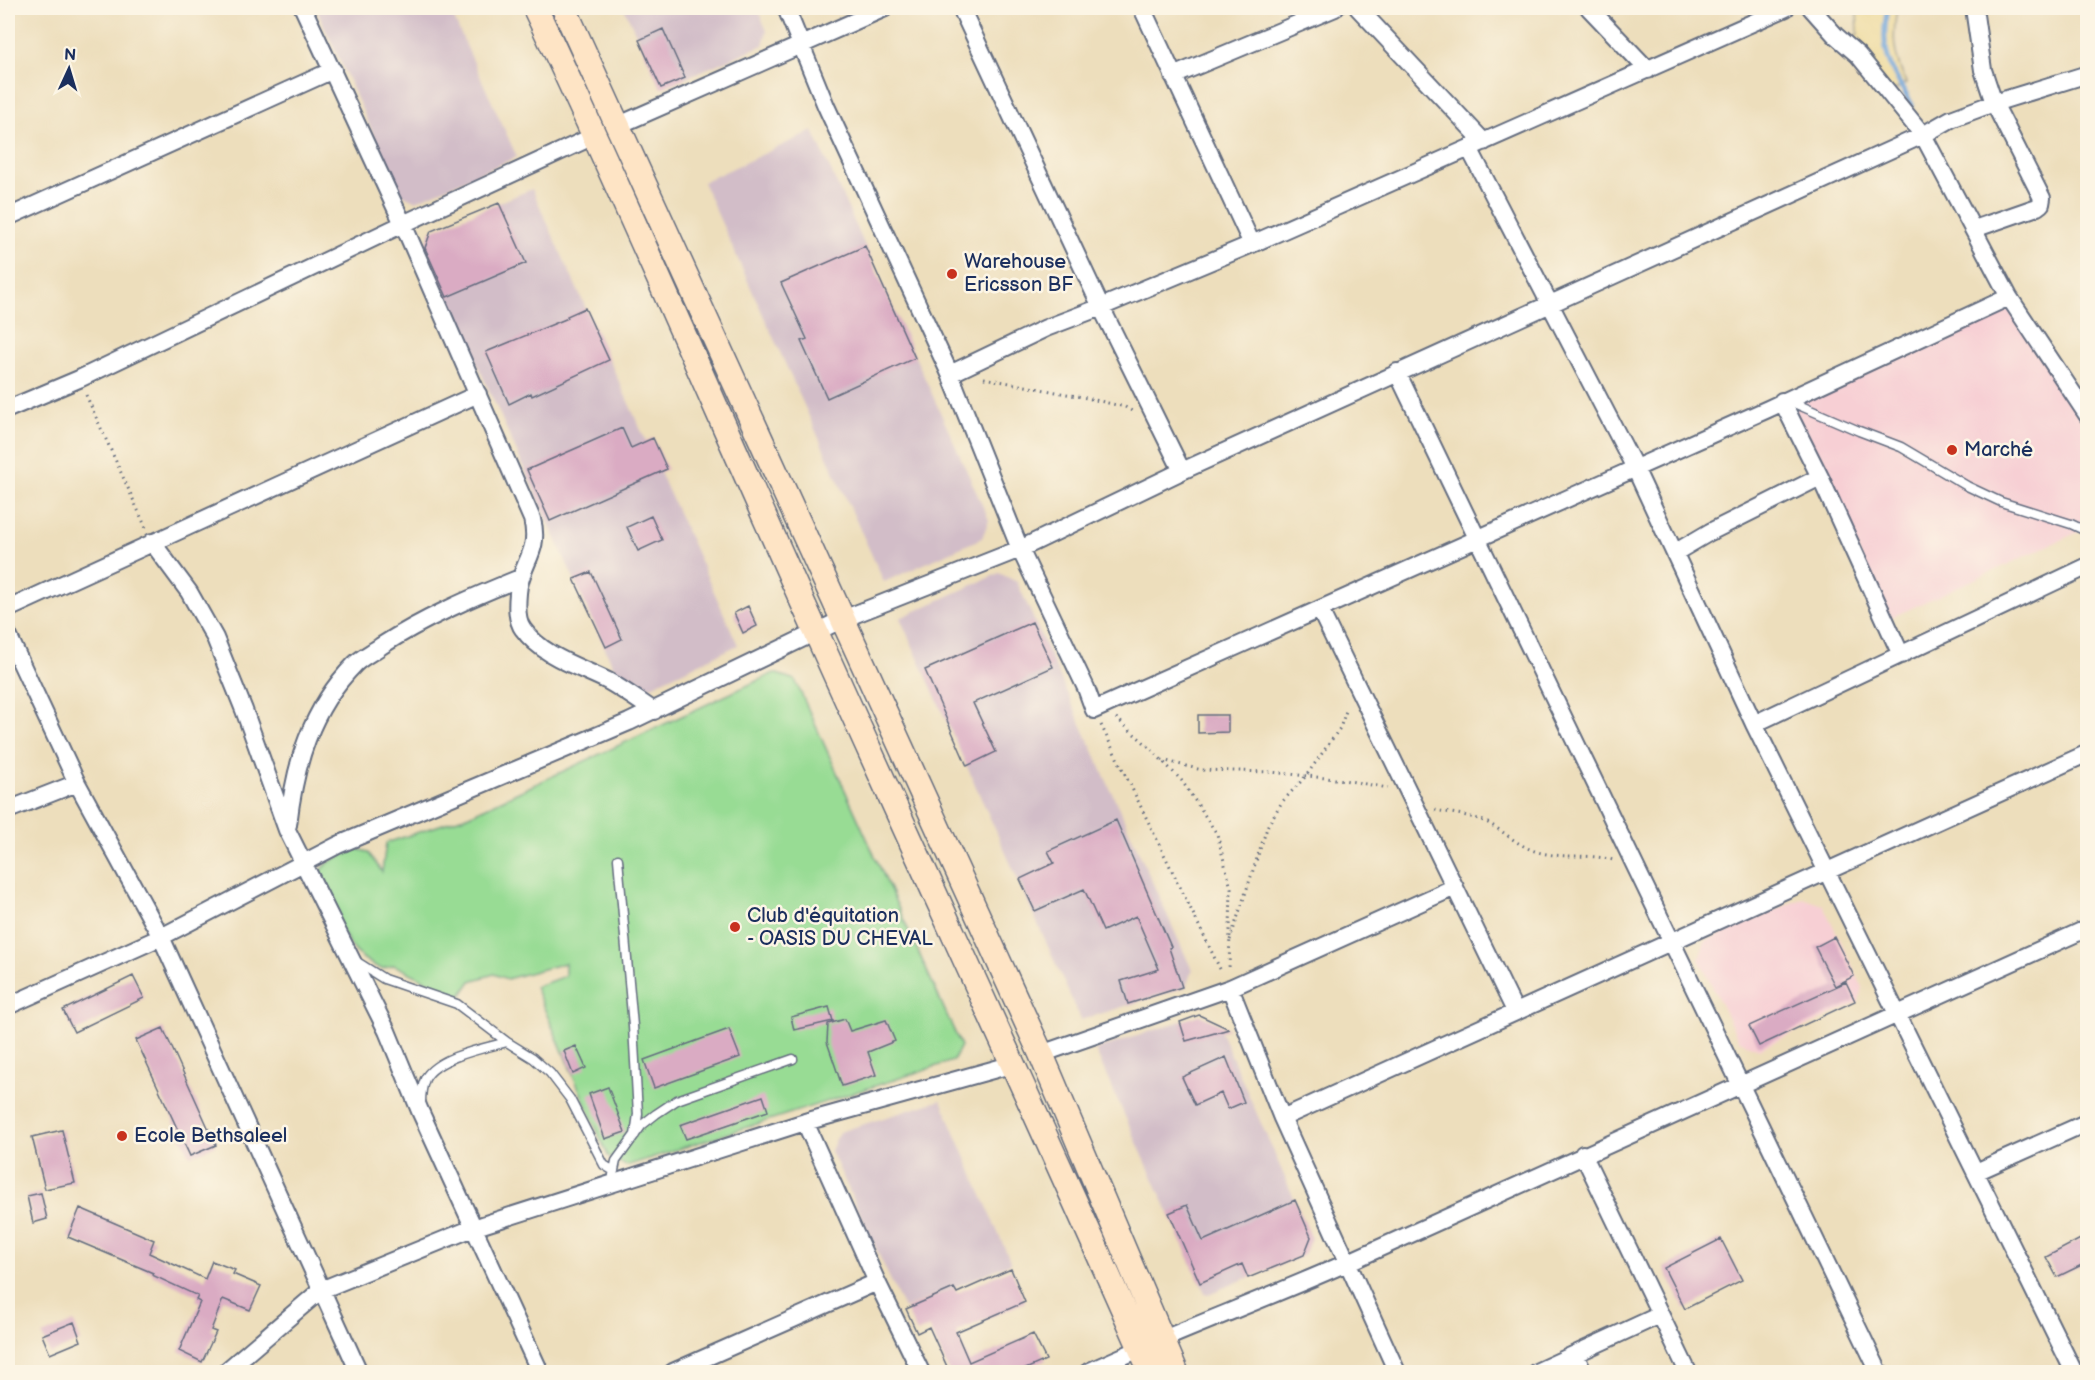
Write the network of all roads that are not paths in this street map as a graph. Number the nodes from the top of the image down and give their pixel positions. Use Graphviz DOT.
graph roads {
  1 [pos="303,8"];
  2 [pos="535,8"];
  3 [pos="564,8"];
  4 [pos="786,8"];
  5 [pos="885,8"];
  6 [pos="961,8"];
  7 [pos="1142,8"];
  8 [pos="1335,8"];
  9 [pos="1358,8"];
  10 [pos="1589,8"];
  11 [pos="1786,8"];
  12 [pos="1811,8"];
  13 [pos="1974,8"];
  14 [pos="801,45"];
  15 [pos="333,70"];
  16 [pos="1648,70"];
  17 [pos="2088,74"];
  18 [pos="1173,76"];
  19 [pos="1994,102"];
  20 [pos="619,125"];
  21 [pos="596,135"];
  22 [pos="1923,135"];
  23 [pos="1477,145"];
  24 [pos="8,217"];
  25 [pos="404,224"];
  26 [pos="1974,230"];
  27 [pos="1252,244"];
  28 [pos="2009,297"];
  29 [pos="1548,303"];
  30 [pos="1101,307"];
  31 [pos="957,370"];
  32 [pos="1397,372"];
  33 [pos="478,394"];
  34 [pos="1784,400"];
  35 [pos="2083,400"];
  36 [pos="8,409"];
  37 [pos="2088,416"];
  38 [pos="1635,468"];
  39 [pos="1182,471"];
  40 [pos="1820,477"];
  41 [pos="2088,532"];
  42 [pos="1477,540"];
  43 [pos="152,542"];
  44 [pos="1020,549"];
  45 [pos="1676,552"];
  46 [pos="2088,566"];
  47 [pos="520,578"];
  48 [pos="8,609"];
  49 [pos="1320,610"];
  50 [pos="843,619"];
  51 [pos="816,633"];
  52 [pos="8,635"];
  53 [pos="1901,656"];
  54 [pos="654,711"];
  55 [pos="1754,724"];
  56 [pos="2088,753"];
  57 [pos="77,783"];
  58 [pos="8,810"];
  59 [pos="287,830"];
  60 [pos="618,860"];
  61 [pos="304,862"];
  62 [pos="1827,871"];
  63 [pos="1455,887"];
  64 [pos="2088,928"];
  65 [pos="161,937"];
  66 [pos="1671,941"];
  67 [pos="352,958"];
  68 [pos="1230,988"];
  69 [pos="8,1006"];
  70 [pos="1515,1011"];
  71 [pos="1897,1013"];
  72 [pos="507,1041"];
  73 [pos="1041,1054"];
  74 [pos="794,1059"];
  75 [pos="1014,1064"];
  76 [pos="1740,1084"];
  77 [pos="420,1111"];
  78 [pos="1282,1118"];
  79 [pos="805,1122"];
  80 [pos="2088,1122"];
  81 [pos="635,1135"];
  82 [pos="1583,1154"];
  83 [pos="1976,1173"];
  84 [pos="612,1177"];
  85 [pos="473,1228"];
  86 [pos="1347,1262"];
  87 [pos="877,1282"];
  88 [pos="321,1290"];
  89 [pos="1660,1315"];
  90 [pos="1151,1343"];
  91 [pos="1575,1354"];
  92 [pos="225,1372"];
  93 [pos="359,1372"];
  94 [pos="540,1372"];
  95 [pos="673,1372"];
  96 [pos="921,1372"];
  97 [pos="1088,1372"];
  98 [pos="1150,1372"];
  99 [pos="1176,1372"];
  100 [pos="1397,1372"];
  101 [pos="1536,1372"];
  102 [pos="1583,1372"];
  103 [pos="1688,1372"];
  104 [pos="1880,1372"];
  105 [pos="2074,1372"];
  1 -- 15 [label="street"];
  2 -- 21 [label="street"];
  3 -- 20 [label="street"];
  4 -- 14 [label="street"];
  5 -- 14 [label="street"];
  6 -- 30 [label="street"];
  7 -- 18 [label="street"];
  8 -- 18 [label="street"];
  9 -- 23 [label="street"];
  10 -- 16 [label="street"];
  11 -- 16 [label="street"];
  12 -- 22 [label="street"];
  13 -- 19 [label="street"];
  14 -- 20 [label="street"];
  14 -- 31 [label="street"];
  15 -- 24 [label="street"];
  15 -- 25 [label="street"];
  16 -- 23 [label="street"];
  17 -- 19 [label="street"];
  18 -- 27 [label="street"];
  19 -- 22 [label="street"];
  19 -- 26 [label="street"];
  20 -- 50 [label="street"];
  21 -- 25 [label="street"];
  21 -- 51 [label="street"];
  22 -- 26 [label="street"];
  22 -- 29 [label="street"];
  23 -- 27 [label="street"];
  23 -- 29 [label="street"];
  25 -- 33 [label="street"];
  25 -- 36 [label="street"];
  26 -- 28 [label="street"];
  27 -- 30 [label="street"];
  28 -- 34 [label="street"];
  28 -- 35 [label="street"];
  29 -- 32 [label="street"];
  29 -- 38 [label="street"];
  30 -- 31 [label="street"];
  30 -- 39 [label="street"];
  31 -- 44 [label="street"];
  32 -- 39 [label="street"];
  32 -- 42 [label="street"];
  33 -- 43 [label="street"];
  33 -- 47 [label="street"];
  34 -- 38 [label="street"];
  34 -- 40 [label="street"];
  34 -- 41 [label="lane"];
  35 -- 37 [label="street"];
  38 -- 42 [label="street"];
  38 -- 45 [label="street"];
  39 -- 44 [label="street"];
  40 -- 45 [label="street"];
  40 -- 53 [label="street"];
  42 -- 49 [label="street"];
  42 -- 66 [label="street"];
  43 -- 48 [label="street"];
  43 -- 59 [label="street"];
  44 -- 49 [label="street"];
  44 -- 50 [label="street"];
  45 -- 55 [label="street"];
  46 -- 53 [label="street"];
  47 -- 54 [label="street"];
  47 -- 59 [label="street"];
  49 -- 63 [label="street"];
  50 -- 51 [label="street"];
  50 -- 73 [label="street"];
  51 -- 54 [label="street"];
  51 -- 75 [label="street"];
  52 -- 57 [label="street"];
  53 -- 55 [label="street"];
  54 -- 61 [label="street"];
  55 -- 62 [label="street"];
  56 -- 62 [label="street"];
  57 -- 58 [label="street"];
  57 -- 65 [label="street"];
  59 -- 61 [label="street"];
  60 -- 81 [label="lane"];
  61 -- 65 [label="street"];
  61 -- 67 [label="street"];
  62 -- 66 [label="street"];
  62 -- 71 [label="street"];
  63 -- 68 [label="street"];
  63 -- 70 [label="street"];
  64 -- 71 [label="street"];
  65 -- 69 [label="street"];
  65 -- 88 [label="street"];
  66 -- 70 [label="street"];
  66 -- 76 [label="street"];
  67 -- 72 [label="lane"];
  67 -- 77 [label="street"];
  68 -- 73 [label="street"];
  68 -- 78 [label="street"];
  70 -- 78 [label="street"];
  71 -- 76 [label="street"];
  71 -- 83 [label="street"];
  72 -- 77 [label="lane"];
  72 -- 84 [label="lane"];
  73 -- 90 [label="street"];
  74 -- 81 [label="lane"];
  75 -- 79 [label="street"];
  75 -- 90 [label="street"];
  76 -- 82 [label="street"];
  76 -- 104 [label="street"];
  77 -- 85 [label="street"];
  78 -- 86 [label="street"];
  79 -- 84 [label="street"];
  79 -- 87 [label="street"];
  80 -- 83 [label="street"];
  81 -- 84 [label="lane"];
  82 -- 86 [label="street"];
  82 -- 89 [label="street"];
  83 -- 105 [label="street"];
  84 -- 85 [label="street"];
  85 -- 88 [label="street"];
  85 -- 94 [label="street"];
  86 -- 90 [label="street"];
  86 -- 100 [label="street"];
  87 -- 95 [label="street"];
  87 -- 96 [label="street"];
  88 -- 92 [label="street"];
  88 -- 93 [label="street"];
  89 -- 91 [label="street"];
  89 -- 103 [label="street"];
  90 -- 97 [label="street"];
  90 -- 98 [label="street"];
  90 -- 99 [label="street"];
  91 -- 101 [label="street"];
  91 -- 102 [label="street"];
}
